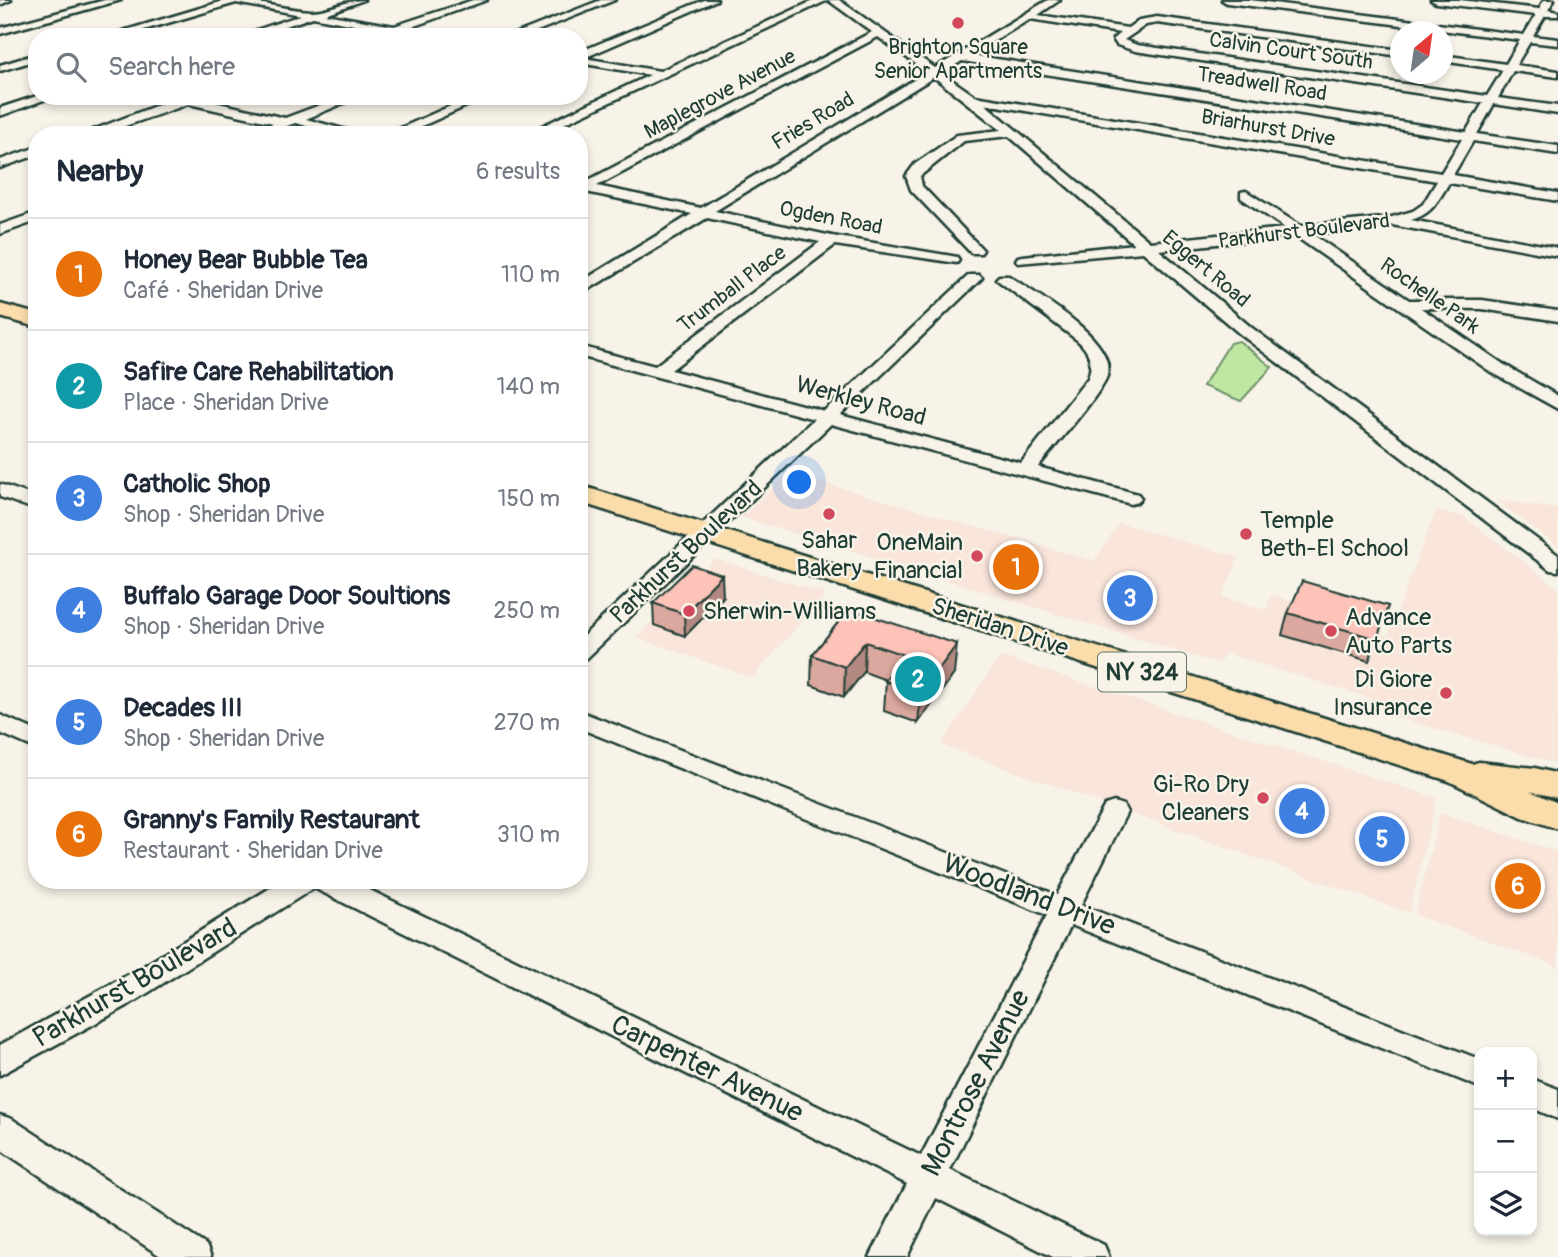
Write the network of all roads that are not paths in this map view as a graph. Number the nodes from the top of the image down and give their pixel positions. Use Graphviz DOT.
graph roads {
  1 [pos="6,0"];
  2 [pos="117,0"];
  3 [pos="236,0"];
  4 [pos="359,0"];
  5 [pos="482,0"];
  6 [pos="610,0"];
  7 [pos="712,0"];
  8 [pos="823,0"];
  9 [pos="833,0"];
  10 [pos="1055,0"];
  11 [pos="1227,0"];
  12 [pos="1436,0"];
  13 [pos="0,2"];
  14 [pos="1545,6"];
  15 [pos="313,14"];
  16 [pos="1558,15"];
  17 [pos="1027,16"];
  18 [pos="139,28"];
  19 [pos="269,28"];
  20 [pos="390,28"];
  21 [pos="398,28"];
  22 [pos="536,28"];
  23 [pos="0,31"];
  24 [pos="1129,31"];
  25 [pos="878,33"];
  26 [pos="1527,38"];
  27 [pos="1558,43"];
  28 [pos="1390,51"];
  29 [pos="588,54"];
  30 [pos="0,56"];
  31 [pos="960,57"];
  32 [pos="28,59"];
  33 [pos="1453,59"];
  34 [pos="588,60"];
  35 [pos="22,61"];
  36 [pos="28,63"];
  37 [pos="0,68"];
  38 [pos="1511,68"];
  39 [pos="934,72"];
  40 [pos="661,74"];
  41 [pos="1558,74"];
  42 [pos="972,99"];
  43 [pos="1492,100"];
  44 [pos="28,103"];
  45 [pos="174,105"];
  46 [pos="223,105"];
  47 [pos="332,105"];
  48 [pos="462,105"];
  49 [pos="1558,110"];
  50 [pos="0,112"];
  51 [pos="290,121"];
  52 [pos="112,126"];
  53 [pos="276,126"];
  54 [pos="315,126"];
  55 [pos="412,126"];
  56 [pos="548,126"];
  57 [pos="1014,132"];
  58 [pos="1470,136"];
  59 [pos="1558,150"];
  60 [pos="28,155"];
  61 [pos="0,164"];
  62 [pos="1446,178"];
  63 [pos="588,183"];
  64 [pos="588,189"];
  65 [pos="1245,195"];
  66 [pos="1558,197"];
  67 [pos="702,214"];
  68 [pos="28,219"];
  69 [pos="1393,221"];
  70 [pos="0,230"];
  71 [pos="1301,232"];
  72 [pos="832,240"];
  73 [pos="1149,248"];
  74 [pos="992,251"];
  75 [pos="1558,251"];
  76 [pos="952,260"];
  77 [pos="1023,260"];
  78 [pos="974,278"];
  79 [pos="1003,279"];
  80 [pos="588,284"];
  81 [pos="1406,305"];
  82 [pos="0,310"];
  83 [pos="1558,316"];
  84 [pos="28,318"];
  85 [pos="588,353"];
  86 [pos="658,372"];
  87 [pos="1558,404"];
  88 [pos="830,418"];
  89 [pos="1026,470"];
  90 [pos="0,490"];
  91 [pos="588,496"];
  92 [pos="1131,498"];
  93 [pos="28,501"];
  94 [pos="705,533"];
  95 [pos="1558,565"];
  96 [pos="588,644"];
  97 [pos="0,723"];
  98 [pos="588,723"];
  99 [pos="28,737"];
  100 [pos="1461,772"];
  101 [pos="1558,786"];
  102 [pos="1114,812"];
  103 [pos="1558,816"];
  104 [pos="290,889"];
  105 [pos="341,889"];
  106 [pos="1064,909"];
  107 [pos="0,1061"];
  108 [pos="1474,1071"];
  109 [pos="1537,1095"];
  110 [pos="1558,1104"];
  111 [pos="0,1130"];
  112 [pos="928,1178"];
  113 [pos="193,1257"];
  114 [pos="888,1257"];
  115 [pos="1091,1257"];
  1 -- 13 [label="street"];
  2 -- 23 [label="street"];
  3 -- 15 [label="street"];
  3 -- 18 [label="street"];
  4 -- 15 [label="street"];
  5 -- 21 [label="street"];
  6 -- 22 [label="street"];
  7 -- 29 [label="street"];
  8 -- 40 [label="street"];
  9 -- 25 [label="street, Eggert Road"];
  10 -- 17 [label="street, Fries Road"];
  11 -- 26 [label="street"];
  12 -- 14 [label="street"];
  14 -- 16 [label="street"];
  14 -- 26 [label="street, Parkhurst Boulevard"];
  15 -- 19 [label="street"];
  15 -- 20 [label="street"];
  17 -- 24 [label="street"];
  17 -- 31 [label="street, Fries Road"];
  24 -- 28 [label="street"];
  24 -- 43 [label="street, Calvin Court South"];
  25 -- 39 [label="street, Eggert Road"];
  25 -- 63 [label="street, Maplegrove Avenue"];
  26 -- 27 [label="street"];
  26 -- 38 [label="street, Parkhurst Boulevard"];
  30 -- 35 [label="street"];
  31 -- 39 [label="street, Fries Road"];
  31 -- 58 [label="street, Treadwell Road"];
  32 -- 35 [label="street"];
  33 -- 38 [label="street"];
  34 -- 40 [label="street"];
  35 -- 36 [label="street"];
  35 -- 37 [label="street"];
  38 -- 41 [label="street"];
  38 -- 43 [label="street, Parkhurst Boulevard"];
  39 -- 42 [label="street, Eggert Road"];
  39 -- 67 [label="street, Fries Road"];
  40 -- 56 [label="street"];
  42 -- 57 [label="street, Eggert Road"];
  42 -- 62 [label="street, Briarhurst Drive"];
  43 -- 49 [label="street, Calvin Court South"];
  43 -- 58 [label="street, Parkhurst Boulevard"];
  44 -- 50 [label="street"];
  45 -- 52 [label="street"];
  46 -- 51 [label="street"];
  47 -- 51 [label="street"];
  48 -- 55 [label="street"];
  51 -- 53 [label="street"];
  51 -- 54 [label="street"];
  57 -- 73 [label="street, Eggert Road"];
  57 -- 74 [label="street"];
  58 -- 59 [label="street, Treadwell Road"];
  58 -- 62 [label="street, Parkhurst Boulevard"];
  60 -- 61 [label="street"];
  62 -- 66 [label="street, Briarhurst Drive"];
  62 -- 69 [label="street, Parkhurst Boulevard"];
  64 -- 67 [label="street, Ogden Road"];
  65 -- 71 [label="street, Rochelle Park"];
  67 -- 72 [label="street, Ogden Road"];
  67 -- 80 [label="street, Fries Road"];
  68 -- 70 [label="street"];
  69 -- 71 [label="street, Parkhurst Boulevard"];
  69 -- 75 [label="street"];
  71 -- 73 [label="street, Parkhurst Boulevard"];
  71 -- 81 [label="street, Rochelle Park"];
  72 -- 76 [label="street, Ogden Road"];
  72 -- 86 [label="street, Trumball Place"];
  73 -- 77 [label="street, Parkhurst Boulevard"];
  73 -- 95 [label="street, Eggert Road"];
  74 -- 76 [label="street"];
  74 -- 77 [label="street"];
  76 -- 78 [label="street"];
  77 -- 79 [label="street"];
  78 -- 79 [label="street"];
  78 -- 88 [label="street, Parkhurst Boulevard"];
  79 -- 89 [label="street"];
  81 -- 83 [label="street"];
  81 -- 87 [label="street, Rochelle Park"];
  82 -- 84 [label="main road"];
  85 -- 86 [label="street, Werkley Road"];
  86 -- 88 [label="street, Werkley Road"];
  88 -- 89 [label="street, Werkley Road"];
  88 -- 94 [label="street, Parkhurst Boulevard"];
  89 -- 92 [label="street, Werkley Road"];
  90 -- 93 [label="street"];
  91 -- 94 [label="main road, Sheridan Drive / NY 324"];
  94 -- 96 [label="street, Parkhurst Boulevard"];
  94 -- 100 [label="main road, Sheridan Drive / NY 324"];
  97 -- 99 [label="street"];
  98 -- 106 [label="street, Woodland Drive"];
  100 -- 101 [label="main road, Sheridan Drive / NY 324"];
  100 -- 103 [label="main road, Sheridan Drive / NY 324"];
  102 -- 106 [label="street, Montrose Avenue"];
  104 -- 107 [label="street, Parkhurst Boulevard"];
  105 -- 112 [label="street, Carpenter Avenue"];
  106 -- 108 [label="street, Woodland Drive"];
  106 -- 112 [label="street, Montrose Avenue"];
  109 -- 110 [label="street"];
  111 -- 113 [label="street"];
  112 -- 114 [label="street, Montrose Avenue"];
  112 -- 115 [label="street, Carpenter Avenue"];
}
